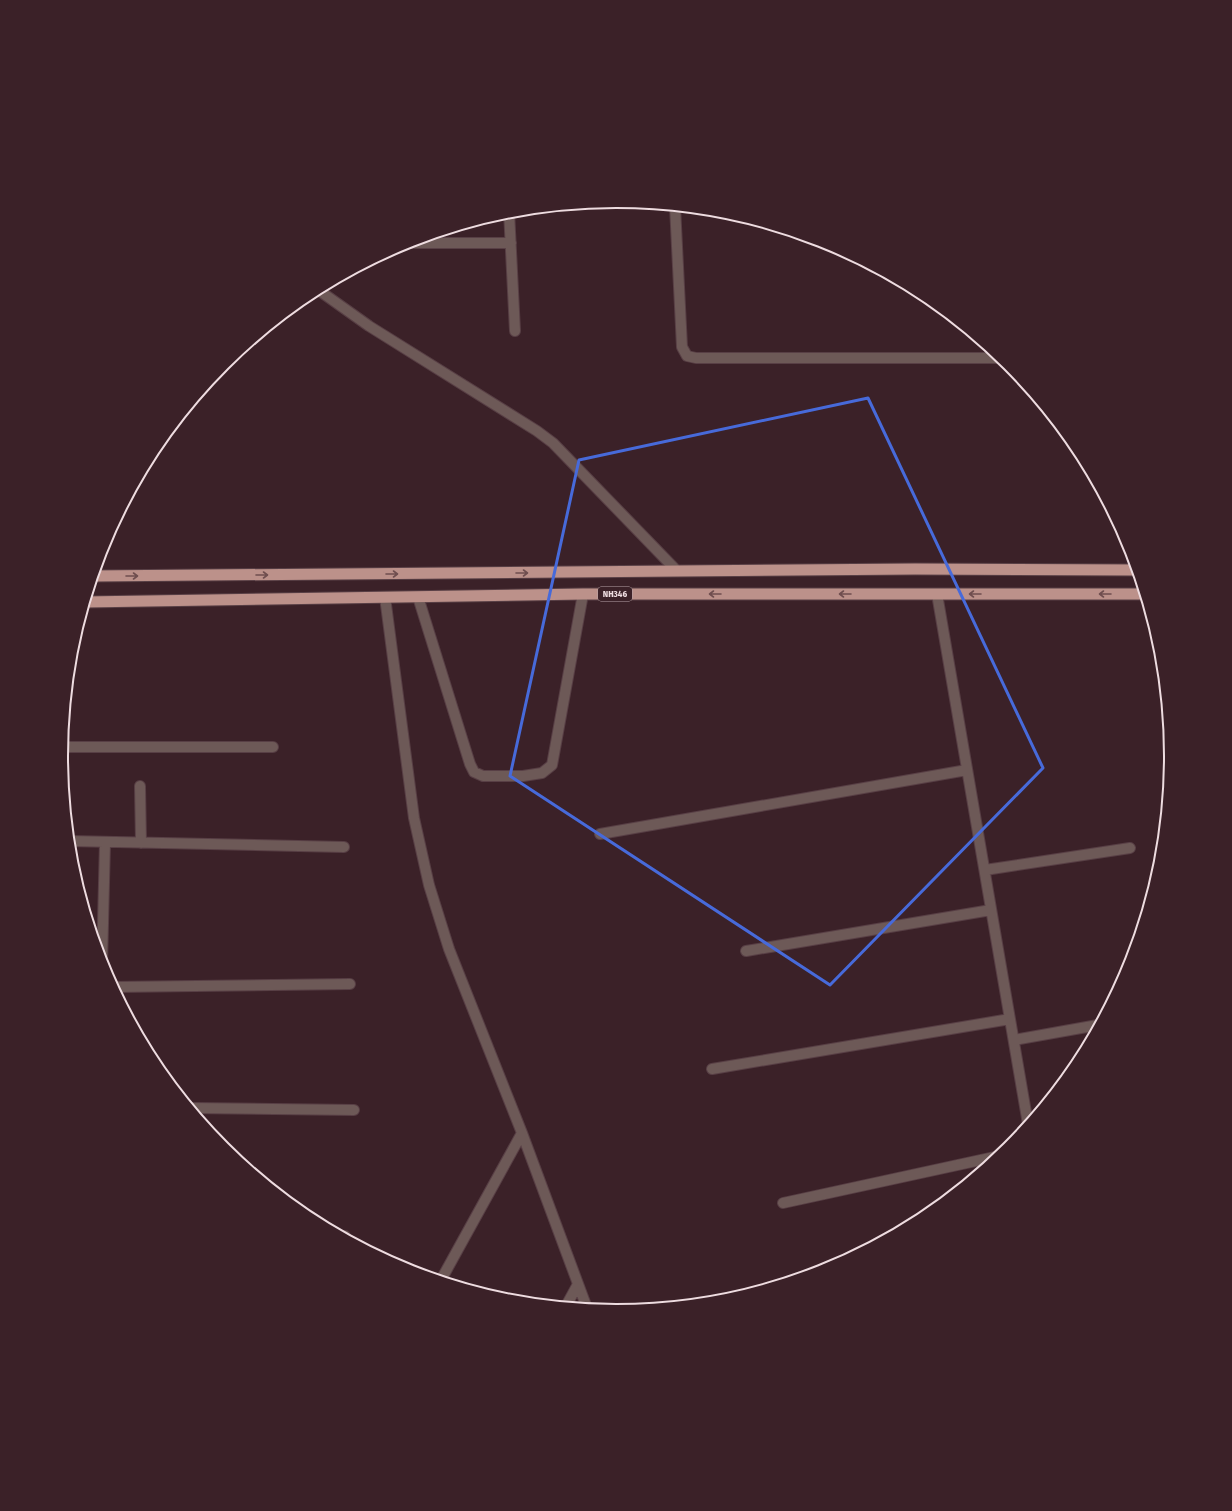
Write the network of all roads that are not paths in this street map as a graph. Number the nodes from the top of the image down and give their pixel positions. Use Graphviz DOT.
graph roads {
  1 [pos="675,211"];
  2 [pos="509,218"];
  3 [pos="423,243"];
  4 [pos="510,243"];
  5 [pos="323,293"];
  6 [pos="515,331"];
  7 [pos="993,358"];
  8 [pos="1131,570"];
  9 [pos="677,571"];
  10 [pos="98,576"];
  11 [pos="583,594"];
  12 [pos="937,594"];
  13 [pos="1139,594"];
  14 [pos="385,597"];
  15 [pos="418,597"];
  16 [pos="90,602"];
  17 [pos="273,747"];
  18 [pos="68,748"];
  19 [pos="968,770"];
  20 [pos="140,786"];
  21 [pos="600,834"];
  22 [pos="75,841"];
  23 [pos="105,842"];
  24 [pos="141,843"];
  25 [pos="344,847"];
  26 [pos="1130,848"];
  27 [pos="985,870"];
  28 [pos="991,910"];
  29 [pos="102,946"];
  30 [pos="746,951"];
  31 [pos="350,984"];
  32 [pos="120,987"];
  33 [pos="1010,1019"];
  34 [pos="1093,1026"];
  35 [pos="1014,1040"];
  36 [pos="712,1069"];
  37 [pos="197,1108"];
  38 [pos="354,1110"];
  39 [pos="1027,1118"];
  40 [pos="522,1133"];
  41 [pos="987,1159"];
  42 [pos="783,1203"];
  43 [pos="444,1275"];
  44 [pos="578,1284"];
  45 [pos="569,1301"];
  46 [pos="585,1302"];
  1 -- 7 [label="street"];
  2 -- 4 [label="street"];
  3 -- 4 [label="street"];
  4 -- 6 [label="street"];
  5 -- 9 [label="street"];
  8 -- 9 [label="highway"];
  10 -- 9 [label="highway, one-way"];
  12 -- 11 [label="highway, NH346, one-way"];
  11 -- 15 [label="highway, NH346"];
  11 -- 15 [label="street"];
  13 -- 12 [label="highway, NH346, one-way"];
  12 -- 19 [label="street"];
  14 -- 15 [label="highway, NH346"];
  14 -- 16 [label="highway, NH346"];
  14 -- 40 [label="street"];
  17 -- 18 [label="street"];
  19 -- 21 [label="street"];
  19 -- 27 [label="street"];
  20 -- 24 [label="street"];
  22 -- 23 [label="street"];
  23 -- 24 [label="street"];
  23 -- 29 [label="street"];
  24 -- 25 [label="street"];
  26 -- 27 [label="street"];
  27 -- 28 [label="street"];
  28 -- 30 [label="street"];
  28 -- 33 [label="street"];
  31 -- 32 [label="street"];
  33 -- 35 [label="street"];
  33 -- 36 [label="street"];
  34 -- 35 [label="street"];
  35 -- 39 [label="street"];
  37 -- 38 [label="street"];
  40 -- 43 [label="street"];
  40 -- 44 [label="street"];
  41 -- 42 [label="street"];
  44 -- 45 [label="street"];
  44 -- 46 [label="street"];
}
